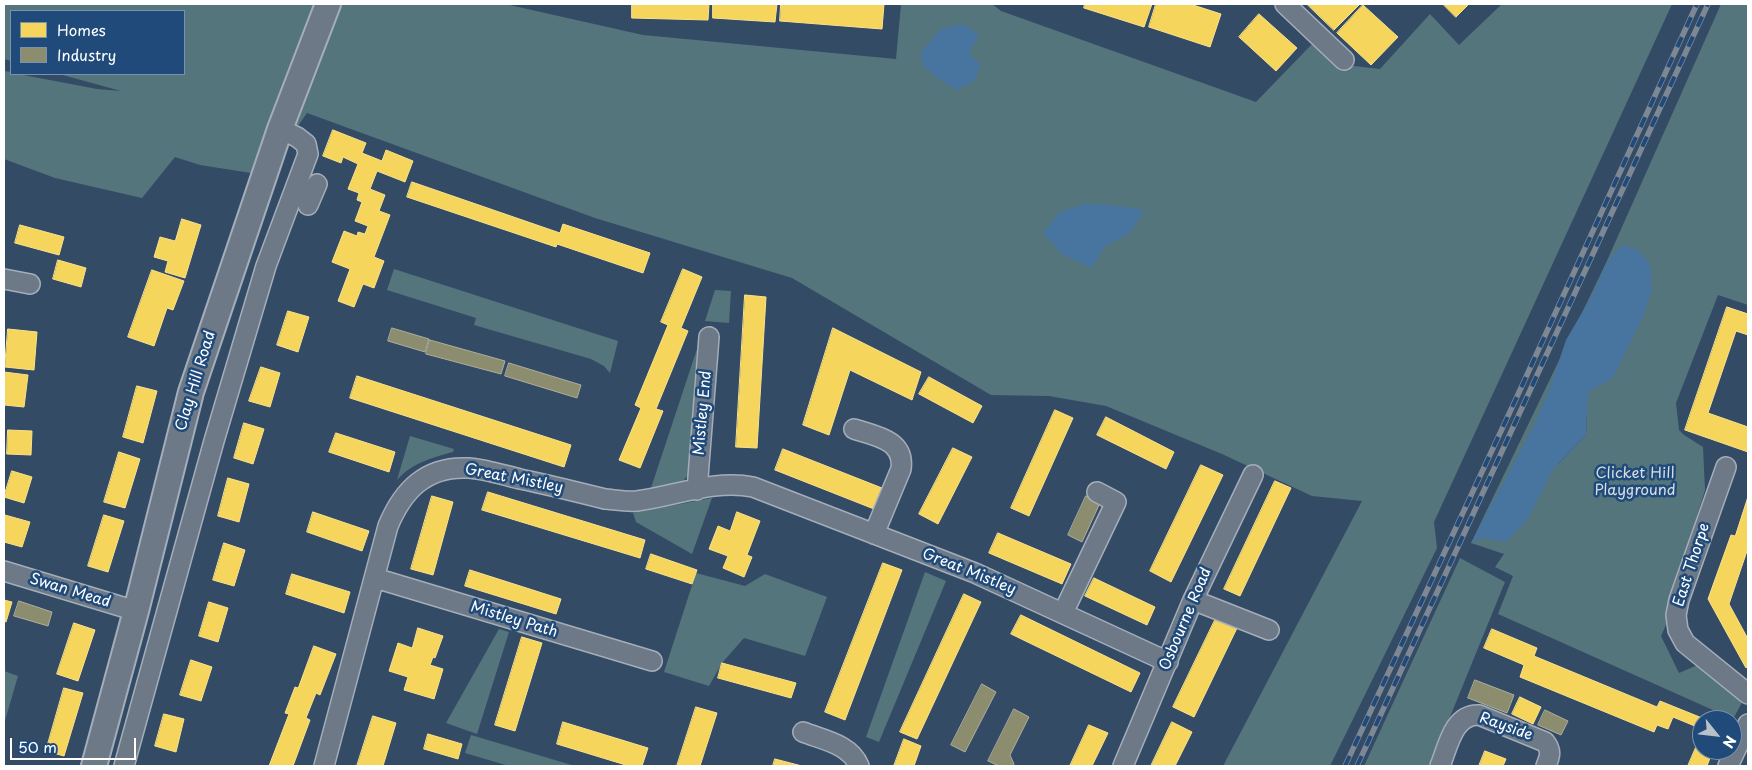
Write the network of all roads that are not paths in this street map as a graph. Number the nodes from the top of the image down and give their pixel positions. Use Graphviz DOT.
graph roads {
  1 [pos="328,4"];
  2 [pos="1285,4"];
  3 [pos="1344,60"];
  4 [pos="280,130"];
  5 [pos="4,279"];
  6 [pos="30,284"];
  7 [pos="710,337"];
  8 [pos="854,429"];
  9 [pos="1726,467"];
  10 [pos="1253,475"];
  11 [pos="697,490"];
  12 [pos="1097,492"];
  13 [pos="874,534"];
  14 [pos="4,571"];
  15 [pos="375,578"];
  16 [pos="1192,600"];
  17 [pos="136,611"];
  18 [pos="1064,613"];
  19 [pos="1270,630"];
  20 [pos="652,661"];
  21 [pos="1168,662"];
  22 [pos="1748,694"];
  23 [pos="1748,724"];
  24 [pos="803,732"];
  25 [pos="94,766"];
  26 [pos="124,766"];
  27 [pos="324,766"];
  28 [pos="859,766"];
  29 [pos="1123,766"];
  30 [pos="1440,766"];
  31 [pos="1546,766"];
  32 [pos="1728,766"];
  1 -- 4 [label="street, Clay Hill Road"];
  2 -- 3 [label="street"];
  4 -- 17 [label="street, Clay Hill Road"];
  4 -- 26 [label="street"];
  5 -- 6 [label="street"];
  7 -- 11 [label="street, Mistley End"];
  8 -- 13 [label="street"];
  9 -- 22 [label="street, East Thorpe"];
  10 -- 16 [label="street, Osbourne Road"];
  11 -- 13 [label="street, Great Mistley"];
  11 -- 15 [label="street, Great Mistley"];
  12 -- 18 [label="street"];
  13 -- 18 [label="street, Great Mistley"];
  14 -- 17 [label="street, Swan Mead"];
  15 -- 20 [label="street, Mistley Path"];
  15 -- 27 [label="street, Great Mistley"];
  16 -- 19 [label="street"];
  16 -- 21 [label="street, Osbourne Road"];
  17 -- 25 [label="street, Clay Hill Road"];
  18 -- 21 [label="street, Great Mistley"];
  21 -- 29 [label="street, Osbourne Road"];
  23 -- 32 [label="street"];
  24 -- 28 [label="street"];
  30 -- 31 [label="street, Rayside"];
}
